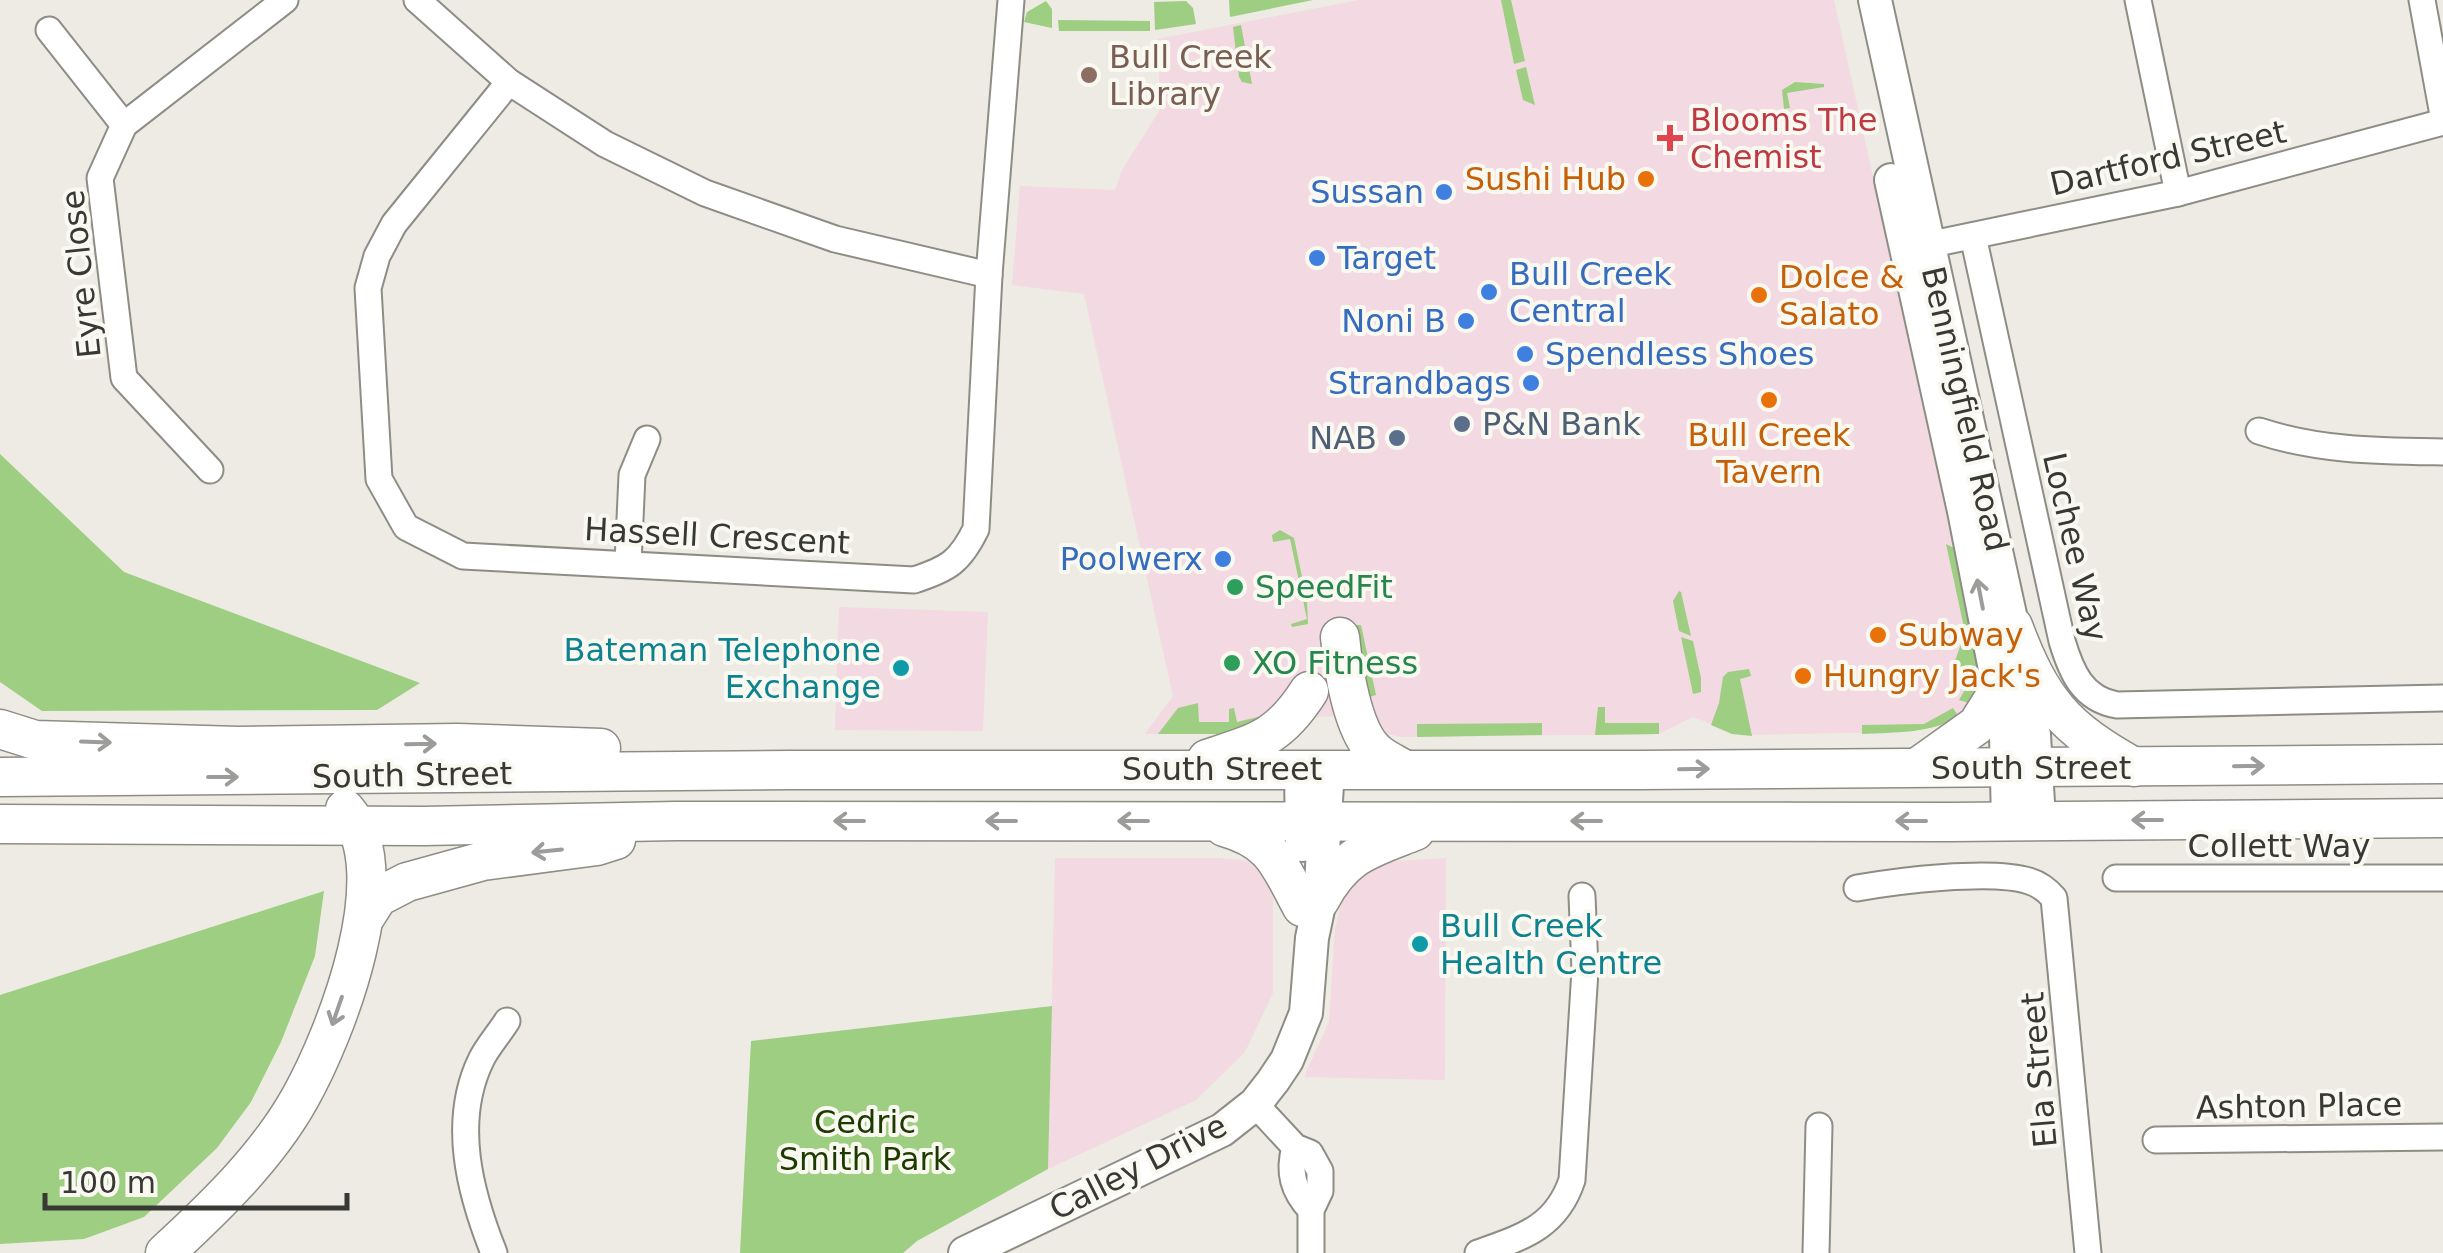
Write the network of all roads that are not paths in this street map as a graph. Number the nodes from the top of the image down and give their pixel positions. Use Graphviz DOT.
graph roads {
  1 [pos="284,0"];
  2 [pos="418,0"];
  3 [pos="1011,0"];
  4 [pos="1852,0"];
  5 [pos="1875,0"];
  6 [pos="2138,0"];
  7 [pos="2422,0"];
  8 [pos="49,30"];
  9 [pos="509,82"];
  10 [pos="2443,118"];
  11 [pos="124,124"];
  12 [pos="2178,193"];
  13 [pos="1974,236"];
  14 [pos="1917,247"];
  15 [pos="989,276"];
  16 [pos="2259,431"];
  17 [pos="647,439"];
  18 [pos="2443,452"];
  19 [pos="210,470"];
  20 [pos="628,563"];
  21 [pos="2013,626"];
  22 [pos="1340,637"];
  23 [pos="1309,690"];
  24 [pos="1998,690"];
  25 [pos="2443,698"];
  26 [pos="0,729"];
  27 [pos="2443,764"];
  28 [pos="1314,768"];
  29 [pos="1402,768"];
  30 [pos="1918,768"];
  31 [pos="2021,768"];
  32 [pos="2134,768"];
  33 [pos="790,770"];
  34 [pos="935,770"];
  35 [pos="1176,770"];
  36 [pos="0,777"];
  37 [pos="304,777"];
  38 [pos="2443,818"];
  39 [pos="676,821"];
  40 [pos="940,821"];
  41 [pos="1203,821"];
  42 [pos="1313,821"];
  43 [pos="1440,821"];
  44 [pos="2024,821"];
  45 [pos="0,824"];
  46 [pos="356,826"];
  47 [pos="2116,878"];
  48 [pos="2443,878"];
  49 [pos="1857,888"];
  50 [pos="1582,896"];
  51 [pos="1311,915"];
  52 [pos="364,918"];
  53 [pos="507,1021"];
  54 [pos="1255,1104"];
  55 [pos="1819,1126"];
  56 [pos="2443,1137"];
  57 [pos="2156,1140"];
  58 [pos="165,1253"];
  59 [pos="494,1253"];
  60 [pos="964,1253"];
  61 [pos="1311,1253"];
  62 [pos="1478,1253"];
  63 [pos="1816,1253"];
  64 [pos="2088,1253"];
  1 -- 11 [label="street, Eyre Close"];
  2 -- 9 [label="street"];
  3 -- 15 [label="street, Hassell Crescent"];
  4 -- 14 [label="main road, Benningfield Road"];
  5 -- 14 [label="main road, Benningfield Road"];
  6 -- 12 [label="street"];
  7 -- 10 [label="street"];
  8 -- 11 [label="street"];
  9 -- 15 [label="street"];
  9 -- 20 [label="street, Hassell Crescent"];
  10 -- 12 [label="street, Dartford Street"];
  11 -- 19 [label="street, Eyre Close"];
  12 -- 13 [label="street, Dartford Street"];
  13 -- 14 [label="street, Dartford Street"];
  13 -- 25 [label="street, Lochee Way"];
  14 -- 21 [label="main road, Benningfield Road"];
  24 -- 14 [label="main road, Benningfield Road, one-way"];
  15 -- 20 [label="street, Hassell Crescent"];
  16 -- 18 [label="street"];
  17 -- 20 [label="street"];
  21 -- 31 [label="main road, Benningfield Road"];
  21 -- 32 [label="highway"];
  22 -- 29 [label="highway"];
  23 -- 35 [label="highway"];
  24 -- 30 [label="highway"];
  24 -- 31 [label="main road, Benningfield Road"];
  26 -- 33 [label="highway, one-way"];
  32 -- 27 [label="highway, South Street, one-way"];
  28 -- 29 [label="highway, South Street"];
  28 -- 35 [label="highway, South Street"];
  28 -- 42 [label="main road, Calley Drive"];
  29 -- 30 [label="highway, South Street, one-way"];
  30 -- 31 [label="highway, South Street"];
  31 -- 32 [label="highway, South Street"];
  31 -- 44 [label="main road, Benningfield Road"];
  33 -- 34 [label="highway, South Street"];
  33 -- 37 [label="highway, South Street"];
  34 -- 35 [label="highway, South Street"];
  34 -- 40 [label="highway"];
  36 -- 37 [label="highway, South Street, one-way"];
  37 -- 46 [label="highway"];
  38 -- 44 [label="highway, South Street, one-way"];
  40 -- 39 [label="highway, South Street, one-way"];
  39 -- 46 [label="highway, South Street"];
  39 -- 52 [label="highway, one-way"];
  41 -- 40 [label="highway, South Street, one-way"];
  41 -- 42 [label="highway, South Street"];
  41 -- 51 [label="highway"];
  42 -- 43 [label="highway, South Street"];
  42 -- 51 [label="main road, Calley Drive"];
  44 -- 43 [label="highway, South Street, one-way"];
  43 -- 51 [label="highway"];
  45 -- 46 [label="highway, South Street"];
  46 -- 52 [label="highway"];
  47 -- 48 [label="street, Collett Way"];
  49 -- 64 [label="street, Ela Street"];
  50 -- 62 [label="street"];
  51 -- 54 [label="main road, Calley Drive"];
  52 -- 58 [label="highway, one-way"];
  53 -- 59 [label="street"];
  54 -- 60 [label="main road, Calley Drive"];
  54 -- 61 [label="street"];
  55 -- 63 [label="street"];
  56 -- 57 [label="street, Ashton Place"];
}
